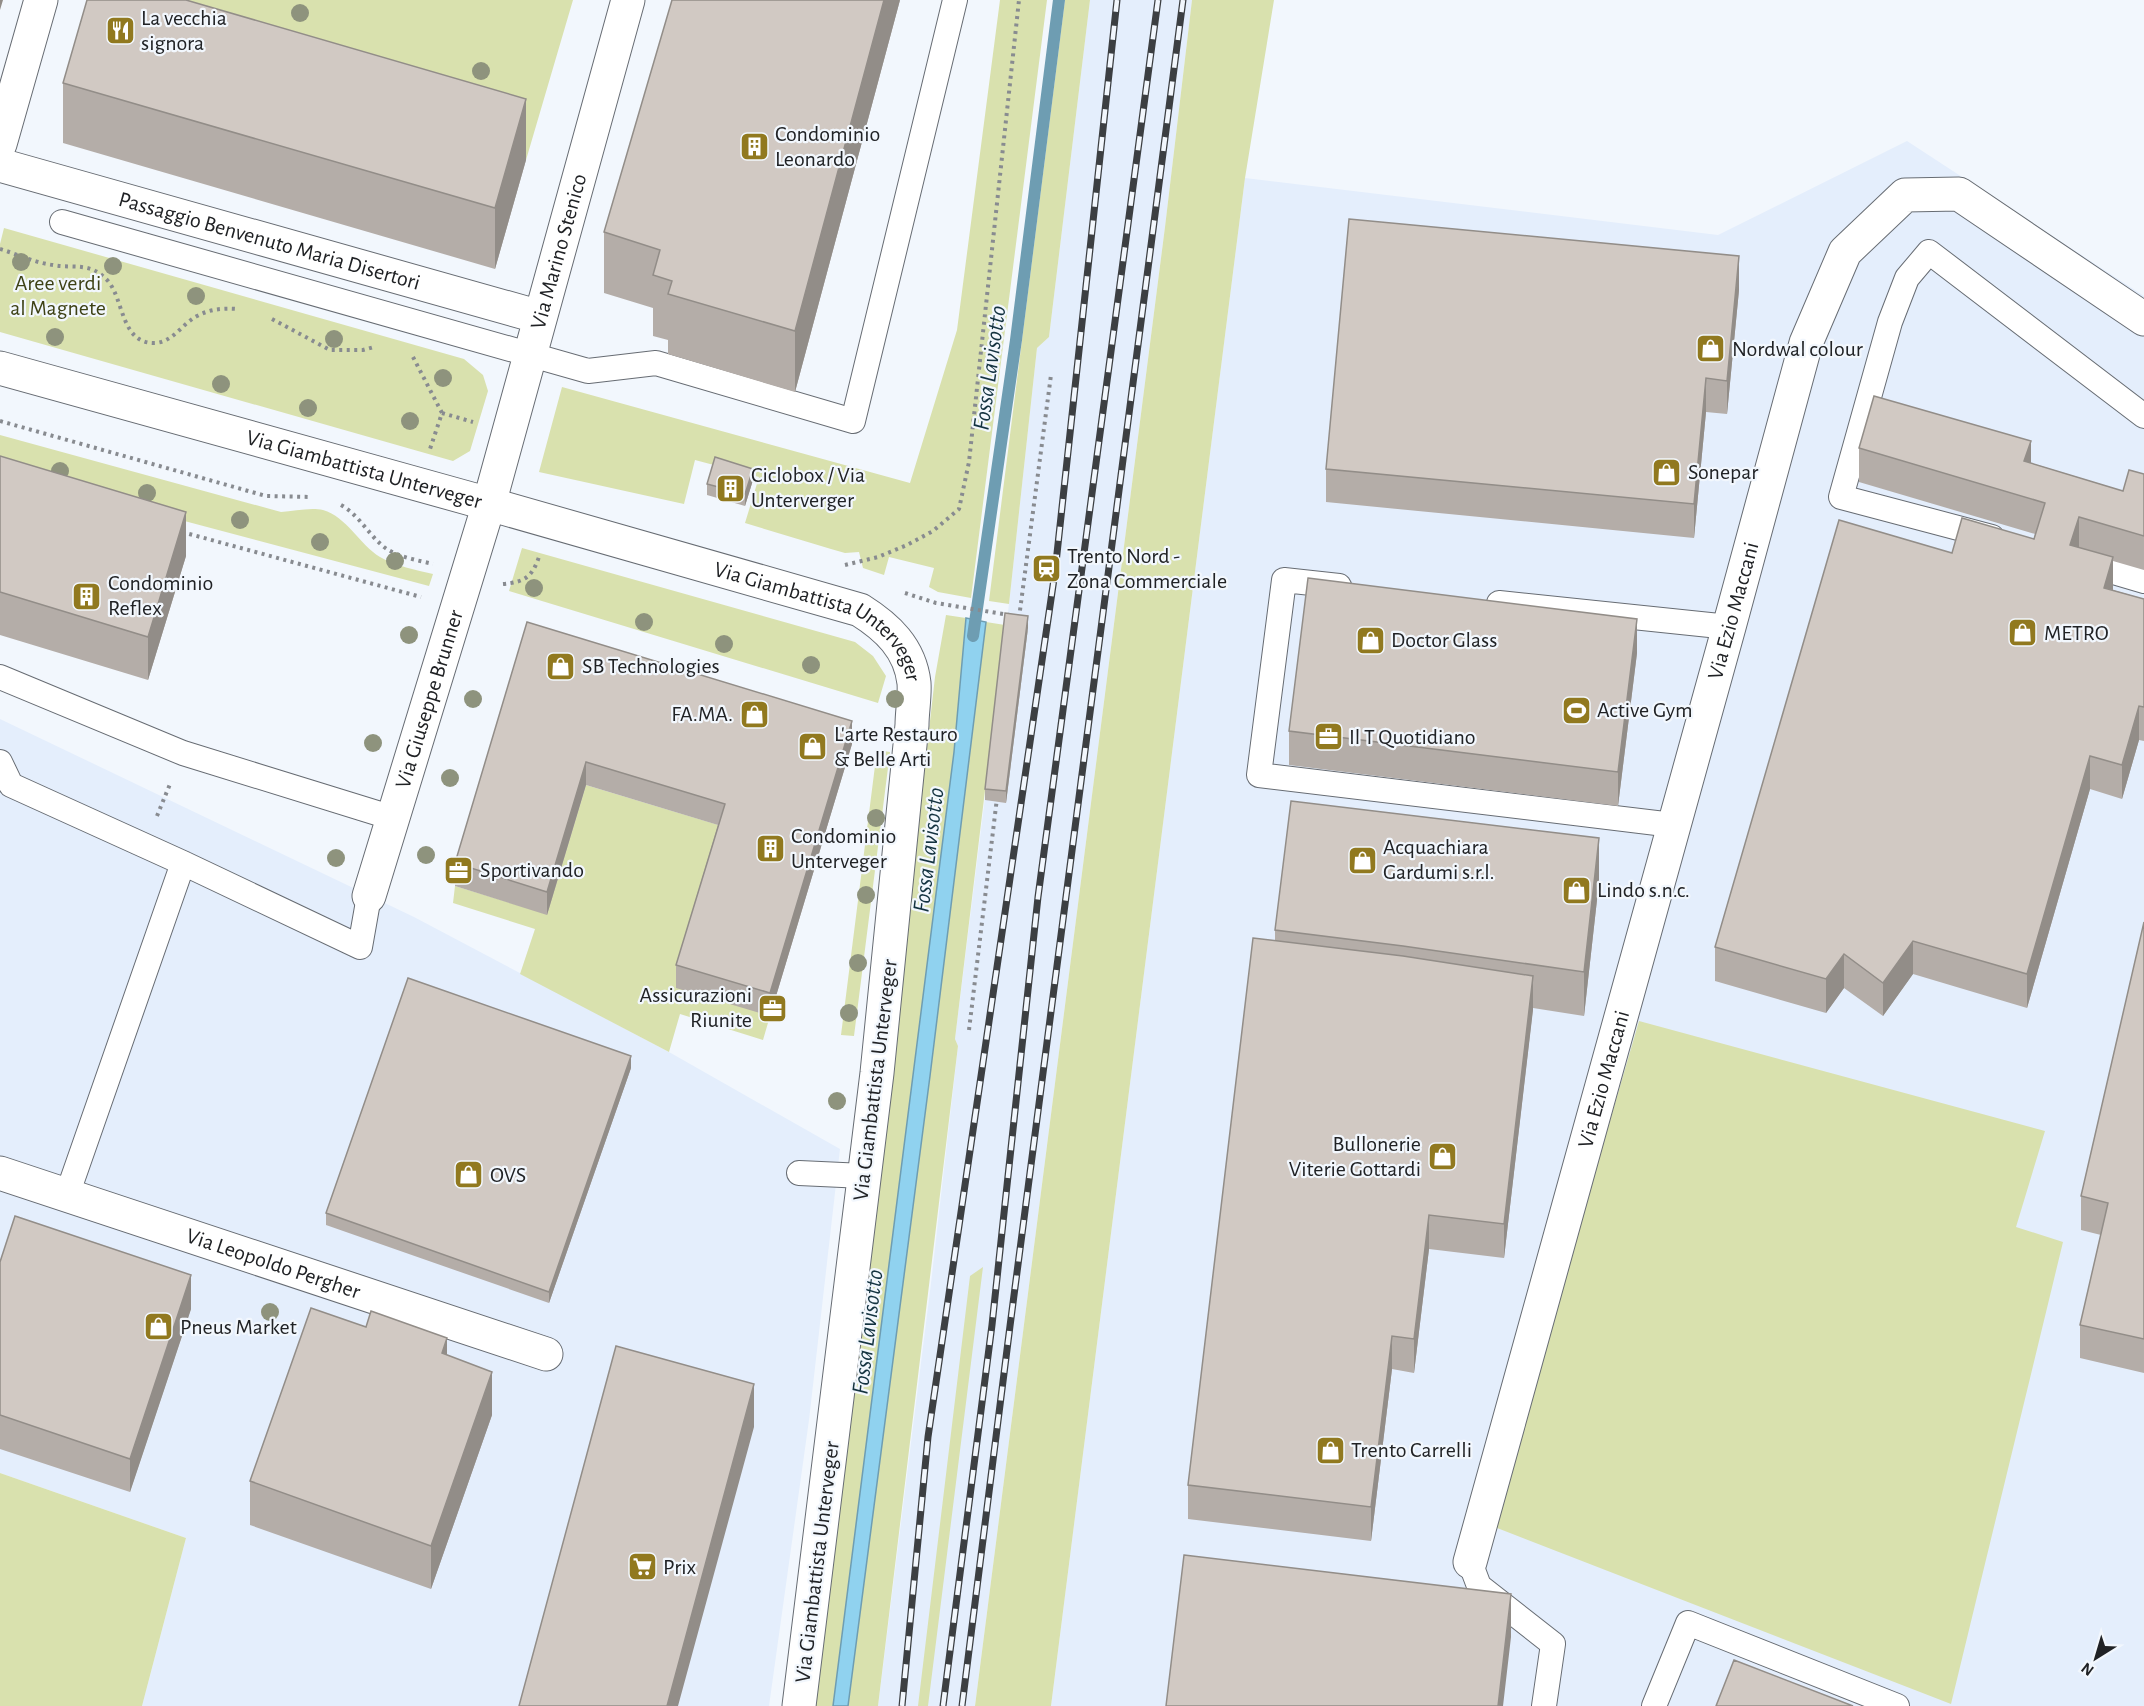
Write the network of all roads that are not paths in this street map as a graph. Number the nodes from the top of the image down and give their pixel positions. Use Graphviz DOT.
graph roads {
  1 [pos="41,0"];
  2 [pos="628,0"];
  3 [pos="955,0"];
  4 [pos="0,144"];
  5 [pos="0,165"];
  6 [pos="62,222"];
  7 [pos="540,317"];
  8 [pos="2144,319"];
  9 [pos="529,354"];
  10 [pos="0,368"];
  11 [pos="2144,416"];
  12 [pos="489,504"];
  13 [pos="2018,544"];
  14 [pos="2076,561"];
  15 [pos="2144,581"];
  16 [pos="1366,588"];
  17 [pos="1471,600"];
  18 [pos="1729,627"];
  19 [pos="0,677"];
  20 [pos="0,762"];
  21 [pos="393,818"];
  22 [pos="1673,825"];
  23 [pos="183,863"];
  24 [pos="369,896"];
  25 [pos="0,1173"];
  26 [pos="799,1173"];
  27 [pos="864,1176"];
  28 [pos="67,1195"];
  29 [pos="546,1354"];
  30 [pos="1470,1562"];
  31 [pos="799,1706"];
  32 [pos="1544,1706"];
  33 [pos="1654,1706"];
  34 [pos="1897,1706"];
  1 -- 4 [label="street"];
  2 -- 7 [label="street, Via Marino Stenico"];
  3 -- 9 [label="lane"];
  5 -- 7 [label="street, Passaggio Benvenuto Maria Disertori"];
  6 -- 9 [label="lane"];
  7 -- 9 [label="street, Via Marino Stenico"];
  8 -- 18 [label="street, Via Ezio Maccani"];
  9 -- 12 [label="street, Via Marino Stenico"];
  10 -- 12 [label="street, Via Giambattista Unterveger"];
  11 -- 13 [label="lane"];
  12 -- 21 [label="street, Via Giuseppe Brunner"];
  12 -- 27 [label="street, Via Giambattista Unterveger"];
  14 -- 15 [label="lane"];
  16 -- 22 [label="lane"];
  17 -- 18 [label="lane"];
  18 -- 22 [label="street, Via Ezio Maccani"];
  19 -- 21 [label="lane"];
  20 -- 23 [label="lane"];
  21 -- 24 [label="street, Via Giuseppe Brunner"];
  22 -- 30 [label="street, Via Ezio Maccani"];
  23 -- 24 [label="lane"];
  23 -- 28 [label="lane"];
  25 -- 28 [label="street, Via Leopoldo Pergher"];
  26 -- 27 [label="lane"];
  27 -- 31 [label="street, Via Giambattista Unterveger"];
  28 -- 29 [label="street, Via Leopoldo Pergher"];
  30 -- 32 [label="lane"];
  33 -- 34 [label="lane"];
}
